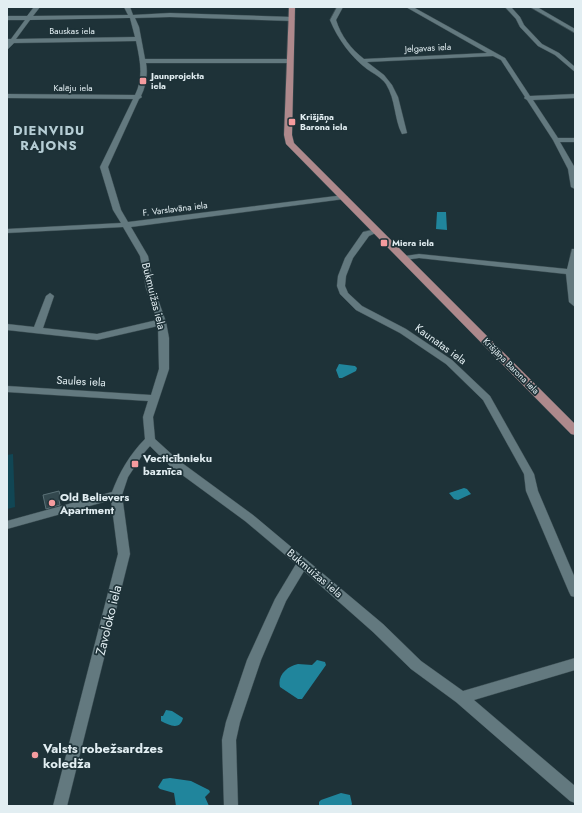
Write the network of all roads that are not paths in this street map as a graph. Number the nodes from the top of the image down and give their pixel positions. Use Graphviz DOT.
graph roads {
  1 [pos="38,7"];
  2 [pos="126,7"];
  3 [pos="292,7"];
  4 [pos="340,7"];
  5 [pos="409,7"];
  6 [pos="508,7"];
  7 [pos="533,7"];
  8 [pos="132,17"];
  9 [pos="7,18"];
  10 [pos="30,18"];
  11 [pos="292,19"];
  12 [pos="575,31"];
  13 [pos="138,39"];
  14 [pos="7,41"];
  15 [pos="14,41"];
  16 [pos="7,48"];
  17 [pos="494,54"];
  18 [pos="142,61"];
  19 [pos="289,61"];
  20 [pos="363,61"];
  21 [pos="575,70"];
  22 [pos="7,96"];
  23 [pos="575,96"];
  24 [pos="139,97"];
  25 [pos="527,98"];
  26 [pos="404,133"];
  27 [pos="556,140"];
  28 [pos="575,140"];
  29 [pos="575,187"];
  30 [pos="344,197"];
  31 [pos="126,225"];
  32 [pos="7,231"];
  33 [pos="376,231"];
  34 [pos="575,251"];
  35 [pos="405,258"];
  36 [pos="570,272"];
  37 [pos="50,296"];
  38 [pos="575,304"];
  39 [pos="162,322"];
  40 [pos="7,327"];
  41 [pos="38,330"];
  42 [pos="7,389"];
  43 [pos="154,398"];
  44 [pos="575,430"];
  45 [pos="150,440"];
  46 [pos="116,495"];
  47 [pos="7,525"];
  48 [pos="303,563"];
  49 [pos="575,592"];
  50 [pos="575,664"];
  51 [pos="461,698"];
  52 [pos="575,796"];
  53 [pos="60,806"];
  54 [pos="231,806"];
  1 -- 10 [label="street"];
  2 -- 8 [label="street, Bukmuižas iela"];
  3 -- 11 [label="main road, Krišjāņa Barona iela"];
  4 -- 20 [label="street"];
  5 -- 17 [label="street"];
  6 -- 21 [label="street"];
  7 -- 12 [label="street"];
  8 -- 10 [label="street"];
  8 -- 11 [label="street"];
  8 -- 13 [label="street, Bukmuižas iela"];
  9 -- 10 [label="street"];
  10 -- 15 [label="street"];
  11 -- 19 [label="main road, Krišjāņa Barona iela"];
  13 -- 15 [label="street, Bauskas iela"];
  13 -- 18 [label="street, Bukmuižas iela"];
  14 -- 15 [label="street, Bauskas iela"];
  15 -- 16 [label="street"];
  17 -- 20 [label="street, Jelgavas iela"];
  17 -- 25 [label="street"];
  18 -- 19 [label="street"];
  18 -- 24 [label="street, Bukmuižas iela"];
  19 -- 30 [label="main road, Krišjāņa Barona iela"];
  20 -- 26 [label="street"];
  22 -- 24 [label="street, Kalēju iela"];
  23 -- 25 [label="street"];
  24 -- 31 [label="street, Bukmuižas iela"];
  25 -- 27 [label="street"];
  27 -- 28 [label="street"];
  27 -- 29 [label="street"];
  30 -- 31 [label="street, F. Varslavāna iela"];
  30 -- 33 [label="main road, Krišjāņa Barona iela"];
  31 -- 32 [label="street, F. Varslavāna iela"];
  31 -- 39 [label="street, Bukmuižas iela"];
  33 -- 35 [label="main road, Krišjāņa Barona iela"];
  33 -- 49 [label="street, Kaunatas iela"];
  34 -- 36 [label="street"];
  35 -- 36 [label="street"];
  35 -- 44 [label="main road, Krišjāņa Barona iela"];
  36 -- 38 [label="street"];
  37 -- 41 [label="street"];
  39 -- 41 [label="street"];
  39 -- 43 [label="street, Bukmuižas iela"];
  40 -- 41 [label="street"];
  42 -- 43 [label="street, Saules iela"];
  43 -- 45 [label="street, Bukmuižas iela"];
  45 -- 46 [label="street, Zavoloko iela"];
  45 -- 48 [label="street, Bukmuižas iela"];
  46 -- 47 [label="street"];
  46 -- 53 [label="street, Zavoloko iela"];
  48 -- 51 [label="street, Bukmuižas iela"];
  48 -- 54 [label="street"];
  50 -- 51 [label="street"];
  51 -- 52 [label="street, Bukmuižas iela"];
}
